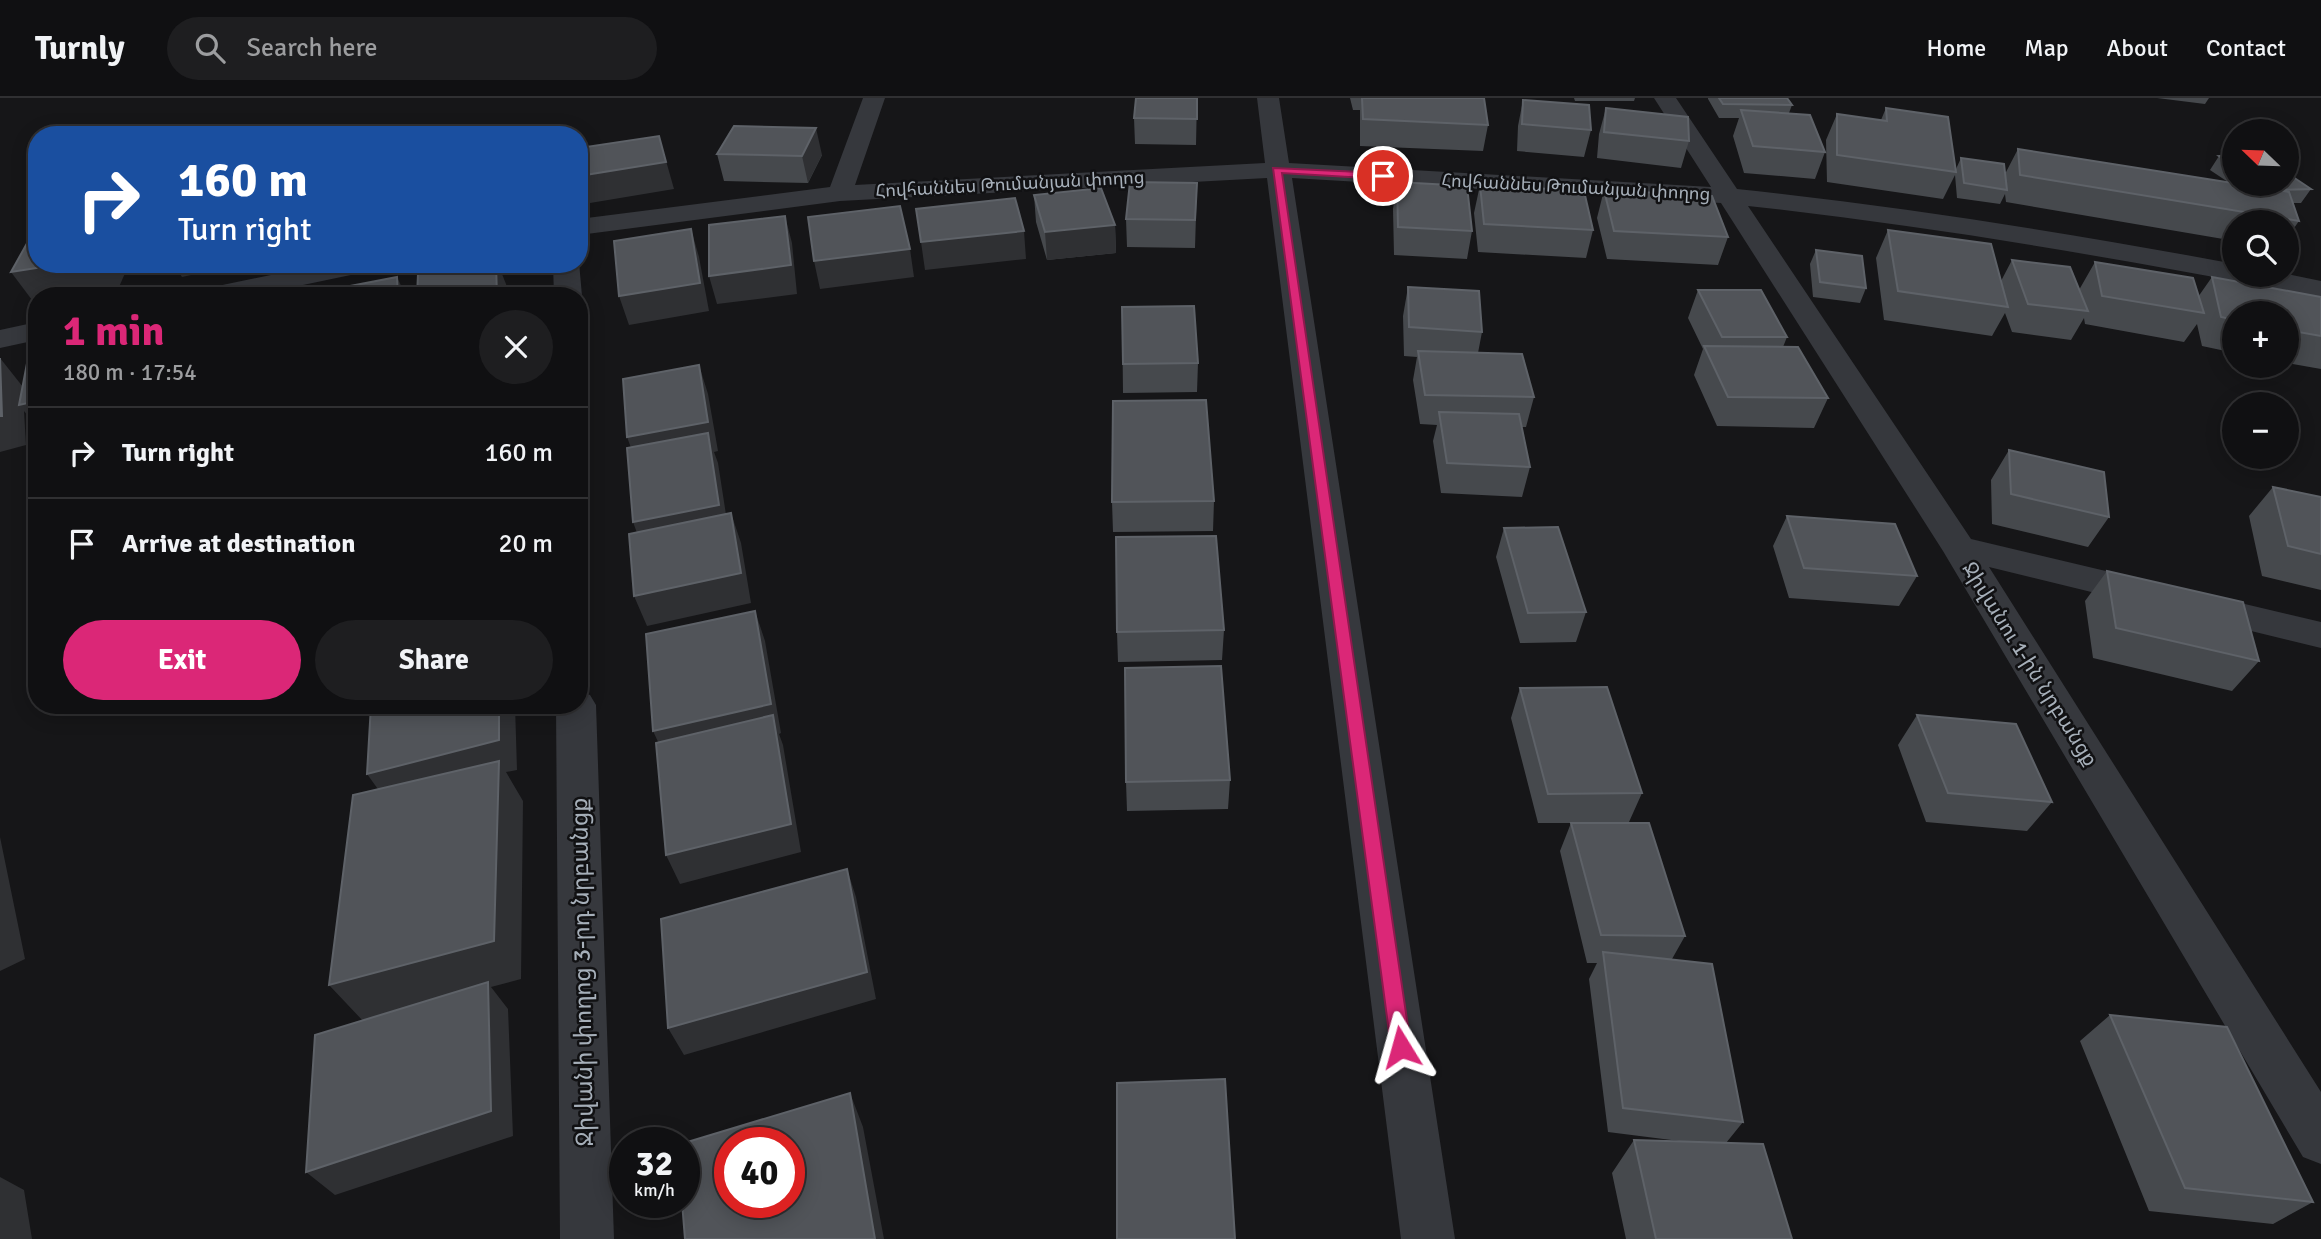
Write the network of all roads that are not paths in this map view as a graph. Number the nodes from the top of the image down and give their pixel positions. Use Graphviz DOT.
graph roads {
  1 [pos="874,98"];
  2 [pos="1268,98"];
  3 [pos="1665,98"];
  4 [pos="1277,170"];
  5 [pos="840,193"];
  6 [pos="1729,196"];
  7 [pos="588,226"];
  8 [pos="2222,270"];
  9 [pos="321,273"];
  10 [pos="2299,285"];
  11 [pos="252,287"];
  12 [pos="2321,289"];
  13 [pos="28,333"];
  14 [pos="0,339"];
  15 [pos="1959,548"];
  16 [pos="2321,635"];
  17 [pos="576,714"];
  18 [pos="2302,1084"];
  19 [pos="2321,1139"];
  20 [pos="587,1239"];
  21 [pos="1428,1239"];
  1 -- 5 [label="street"];
  2 -- 4 [label="street"];
  3 -- 6 [label="street, Ջիվանու 1-ին նրբանցք"];
  4 -- 5 [label="street, Հովհաննես Թումանյան փողոց"];
  4 -- 6 [label="street, Հովհաննես Թումանյան փողոց"];
  4 -- 21 [label="street"];
  5 -- 7 [label="street, Հովհաննես Թումանյան փողոց"];
  6 -- 8 [label="street, Հովհաննես Թումանյան փողոց"];
  6 -- 15 [label="street, Ջիվանու 1-ին նրբանցք"];
  9 -- 11 [label="street"];
  10 -- 12 [label="street"];
  13 -- 14 [label="street"];
  15 -- 16 [label="street"];
  15 -- 18 [label="street, Ջիվանու 1-ին նրբանցք"];
  17 -- 20 [label="street, Ջիվանի փողոց 3-րդ նրբանցք"];
  18 -- 19 [label="street, Ջիվանու 1-ին նրբանցք"];
}
